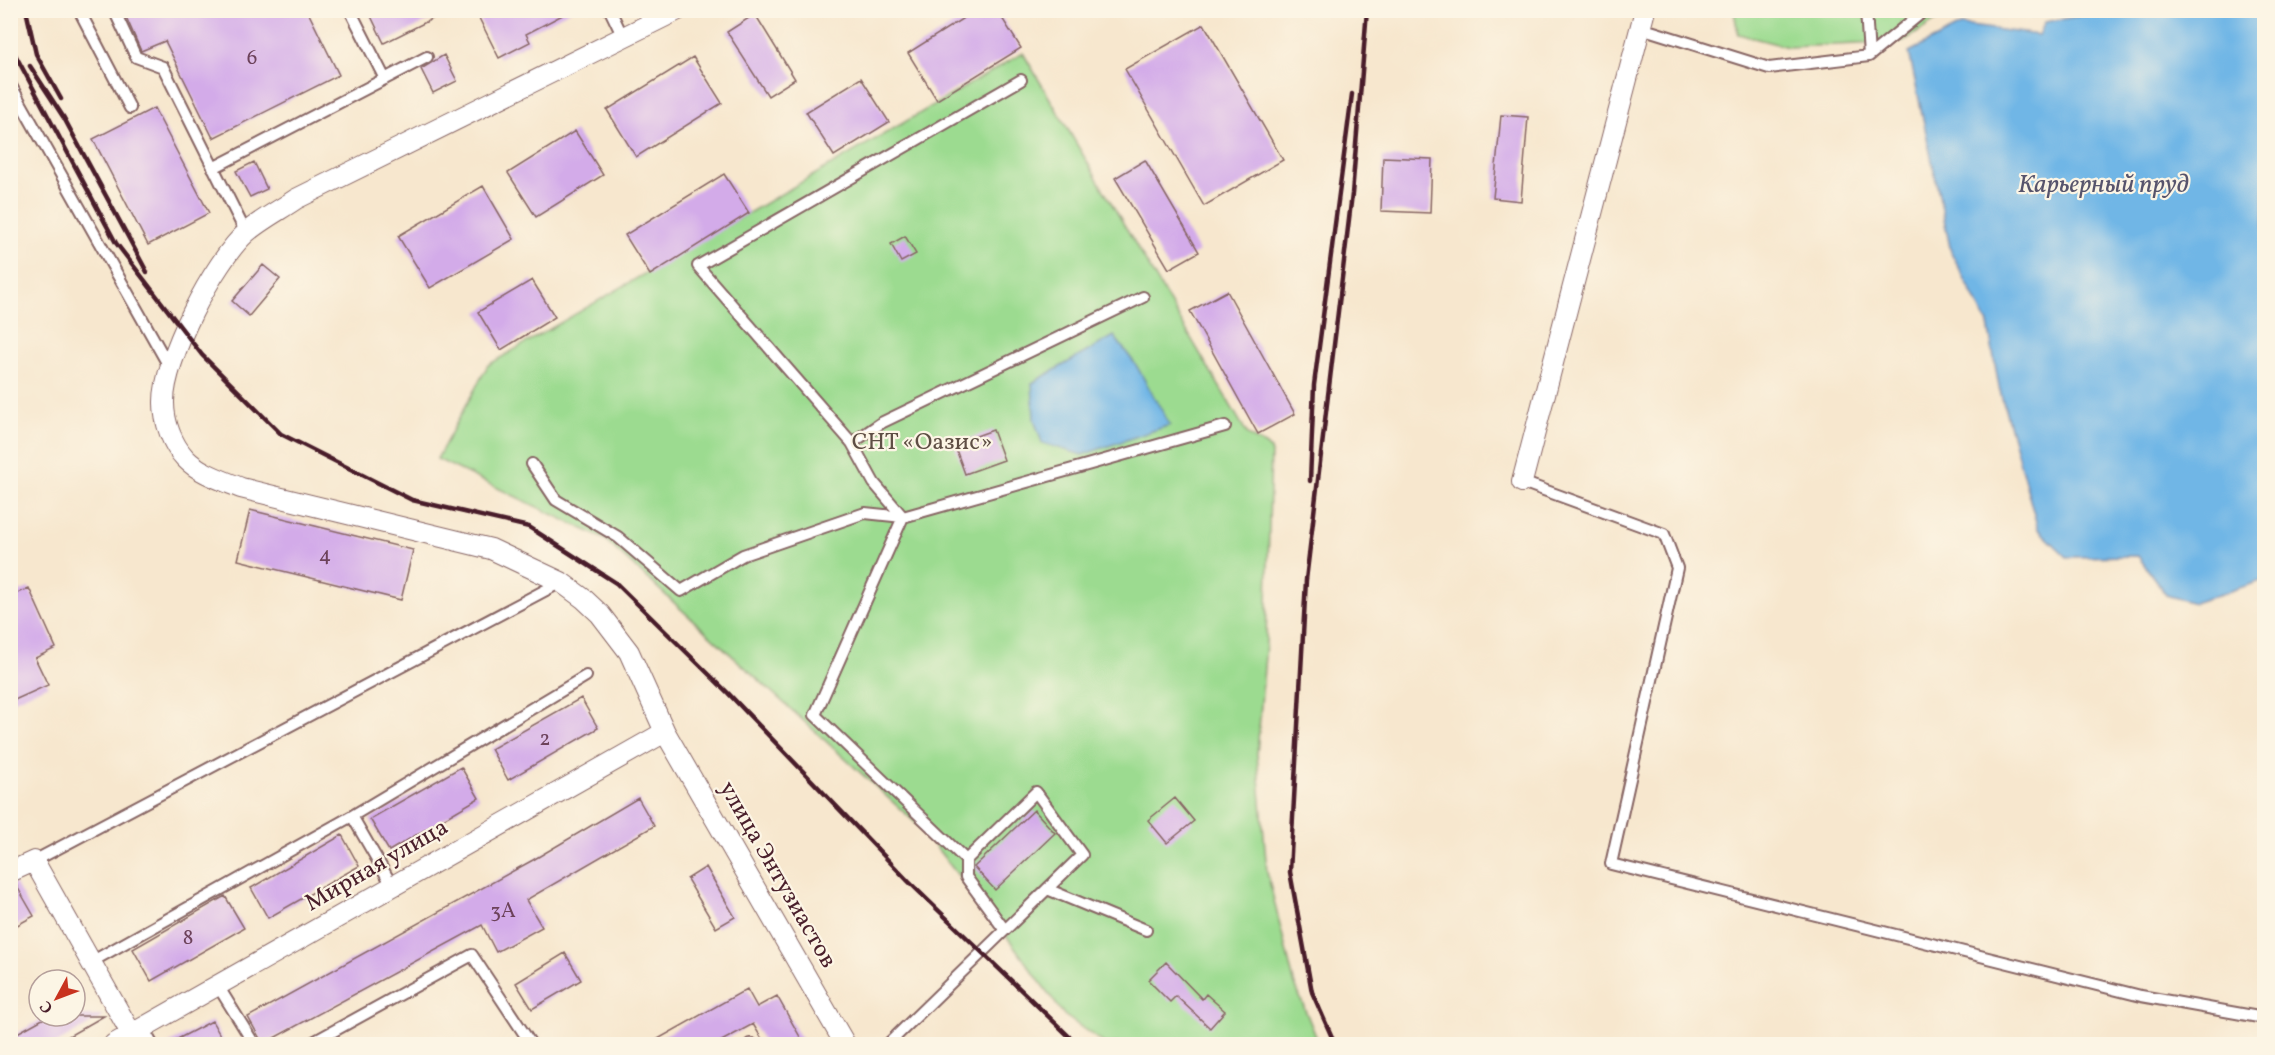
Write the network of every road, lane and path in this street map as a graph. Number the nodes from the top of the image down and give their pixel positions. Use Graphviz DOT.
graph roads {
  1 [pos="79,10"];
  2 [pos="114,10"];
  3 [pos="350,10"];
  4 [pos="610,10"];
  5 [pos="678,10"];
  6 [pos="1866,10"];
  7 [pos="1925,10"];
  8 [pos="1643,19"];
  9 [pos="623,37"];
  10 [pos="1869,56"];
  11 [pos="427,57"];
  12 [pos="385,79"];
  13 [pos="1021,80"];
  14 [pos="10,84"];
  15 [pos="130,108"];
  16 [pos="213,168"];
  17 [pos="246,233"];
  18 [pos="1143,297"];
  19 [pos="170,368"];
  20 [pos="1225,426"];
  21 [pos="852,443"];
  22 [pos="532,464"];
  23 [pos="1522,482"];
  24 [pos="903,518"];
  25 [pos="561,582"];
  26 [pos="586,676"];
  27 [pos="665,732"];
  28 [pos="352,816"];
  29 [pos="966,860"];
  30 [pos="34,861"];
  31 [pos="10,872"];
  32 [pos="393,887"];
  33 [pos="1047,889"];
  34 [pos="1004,929"];
  35 [pos="1146,930"];
  36 [pos="91,962"];
  37 [pos="218,986"];
  38 [pos="2265,1018"];
  39 [pos="143,1036"];
  40 [pos="114,1044"];
  41 [pos="254,1044"];
  42 [pos="310,1044"];
  43 [pos="531,1044"];
  44 [pos="845,1044"];
  45 [pos="888,1044"];
  1 -- 15 [label="lane"];
  2 -- 16 [label="lane"];
  3 -- 12 [label="lane"];
  4 -- 9 [label="lane"];
  5 -- 9 [label="street, улица Энтузиастов"];
  6 -- 10 [label="lane"];
  7 -- 10 [label="lane"];
  8 -- 10 [label="lane"];
  8 -- 23 [label="street"];
  9 -- 17 [label="street, улица Энтузиастов"];
  11 -- 12 [label="lane"];
  12 -- 16 [label="lane"];
  13 -- 21 [label="lane"];
  14 -- 19 [label="lane"];
  16 -- 17 [label="lane"];
  17 -- 19 [label="street, улица Энтузиастов"];
  18 -- 21 [label="lane"];
  19 -- 25 [label="street, улица Энтузиастов"];
  20 -- 24 [label="lane"];
  21 -- 24 [label="lane"];
  22 -- 24 [label="lane"];
  23 -- 38 [label="lane"];
  24 -- 29 [label="lane"];
  25 -- 27 [label="street, улица Энтузиастов"];
  25 -- 30 [label="lane"];
  26 -- 28 [label="lane"];
  27 -- 32 [label="street, Мирная улица"];
  27 -- 44 [label="street, улица Энтузиастов"];
  28 -- 32 [label="lane"];
  28 -- 36 [label="lane"];
  29 -- 33 [label="lane"];
  29 -- 34 [label="lane"];
  30 -- 31 [label="street"];
  30 -- 36 [label="street"];
  32 -- 37 [label="street, Мирная улица"];
  33 -- 34 [label="lane"];
  33 -- 35 [label="lane"];
  34 -- 45 [label="lane"];
  36 -- 39 [label="street"];
  37 -- 39 [label="street, Мирная улица"];
  37 -- 41 [label="lane"];
  39 -- 40 [label="street, Мирная улица"];
  42 -- 43 [label="lane"];
}
